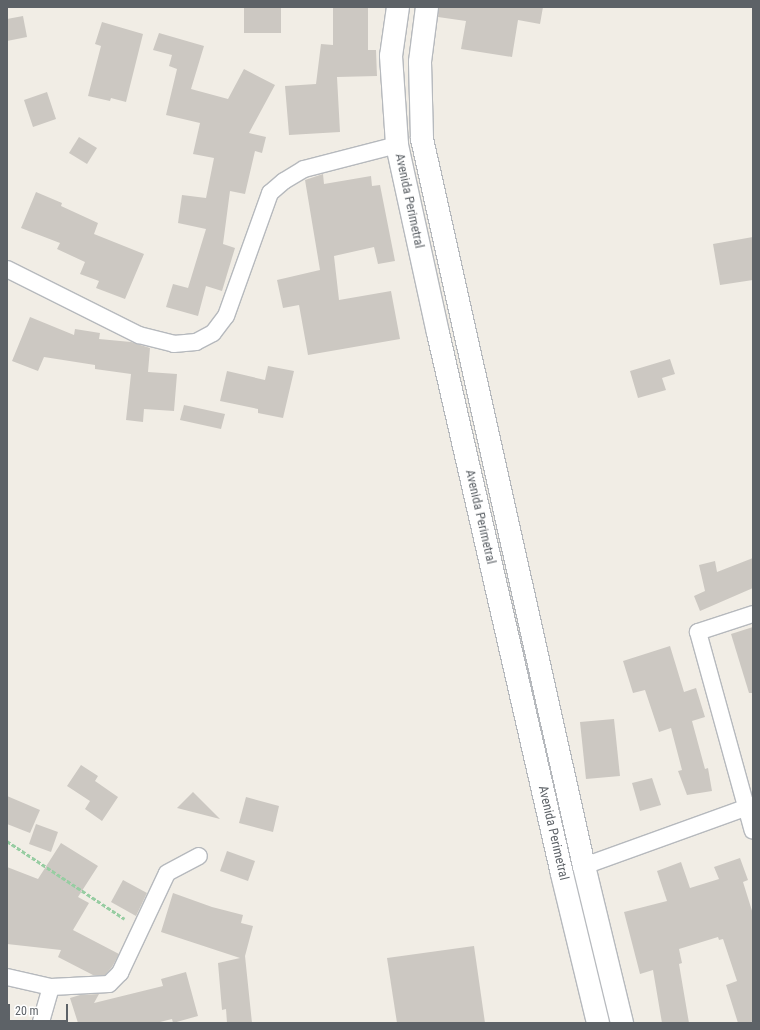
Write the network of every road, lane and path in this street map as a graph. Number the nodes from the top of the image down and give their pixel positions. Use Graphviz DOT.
graph roads {
  1 [pos="398,7"];
  2 [pos="426,7"];
  3 [pos="397,145"];
  4 [pos="7,268"];
  5 [pos="753,614"];
  6 [pos="749,806"];
  7 [pos="753,831"];
  8 [pos="7,841"];
  9 [pos="199,856"];
  10 [pos="584,866"];
  11 [pos="141,929"];
  12 [pos="7,977"];
  13 [pos="51,987"];
  14 [pos="41,1023"];
  15 [pos="598,1023"];
  16 [pos="622,1023"];
  1 -- 3 [label="main road, Avenida Perimetral"];
  2 -- 10 [label="main road, Avenida Perimetral"];
  3 -- 4 [label="street"];
  3 -- 15 [label="main road, Avenida Perimetral"];
  5 -- 6 [label="street"];
  6 -- 7 [label="street"];
  6 -- 10 [label="street"];
  8 -- 11 [label="path"];
  9 -- 11 [label="street"];
  10 -- 16 [label="main road, Avenida Perimetral"];
  11 -- 13 [label="street"];
  12 -- 13 [label="street"];
  13 -- 14 [label="street"];
}
